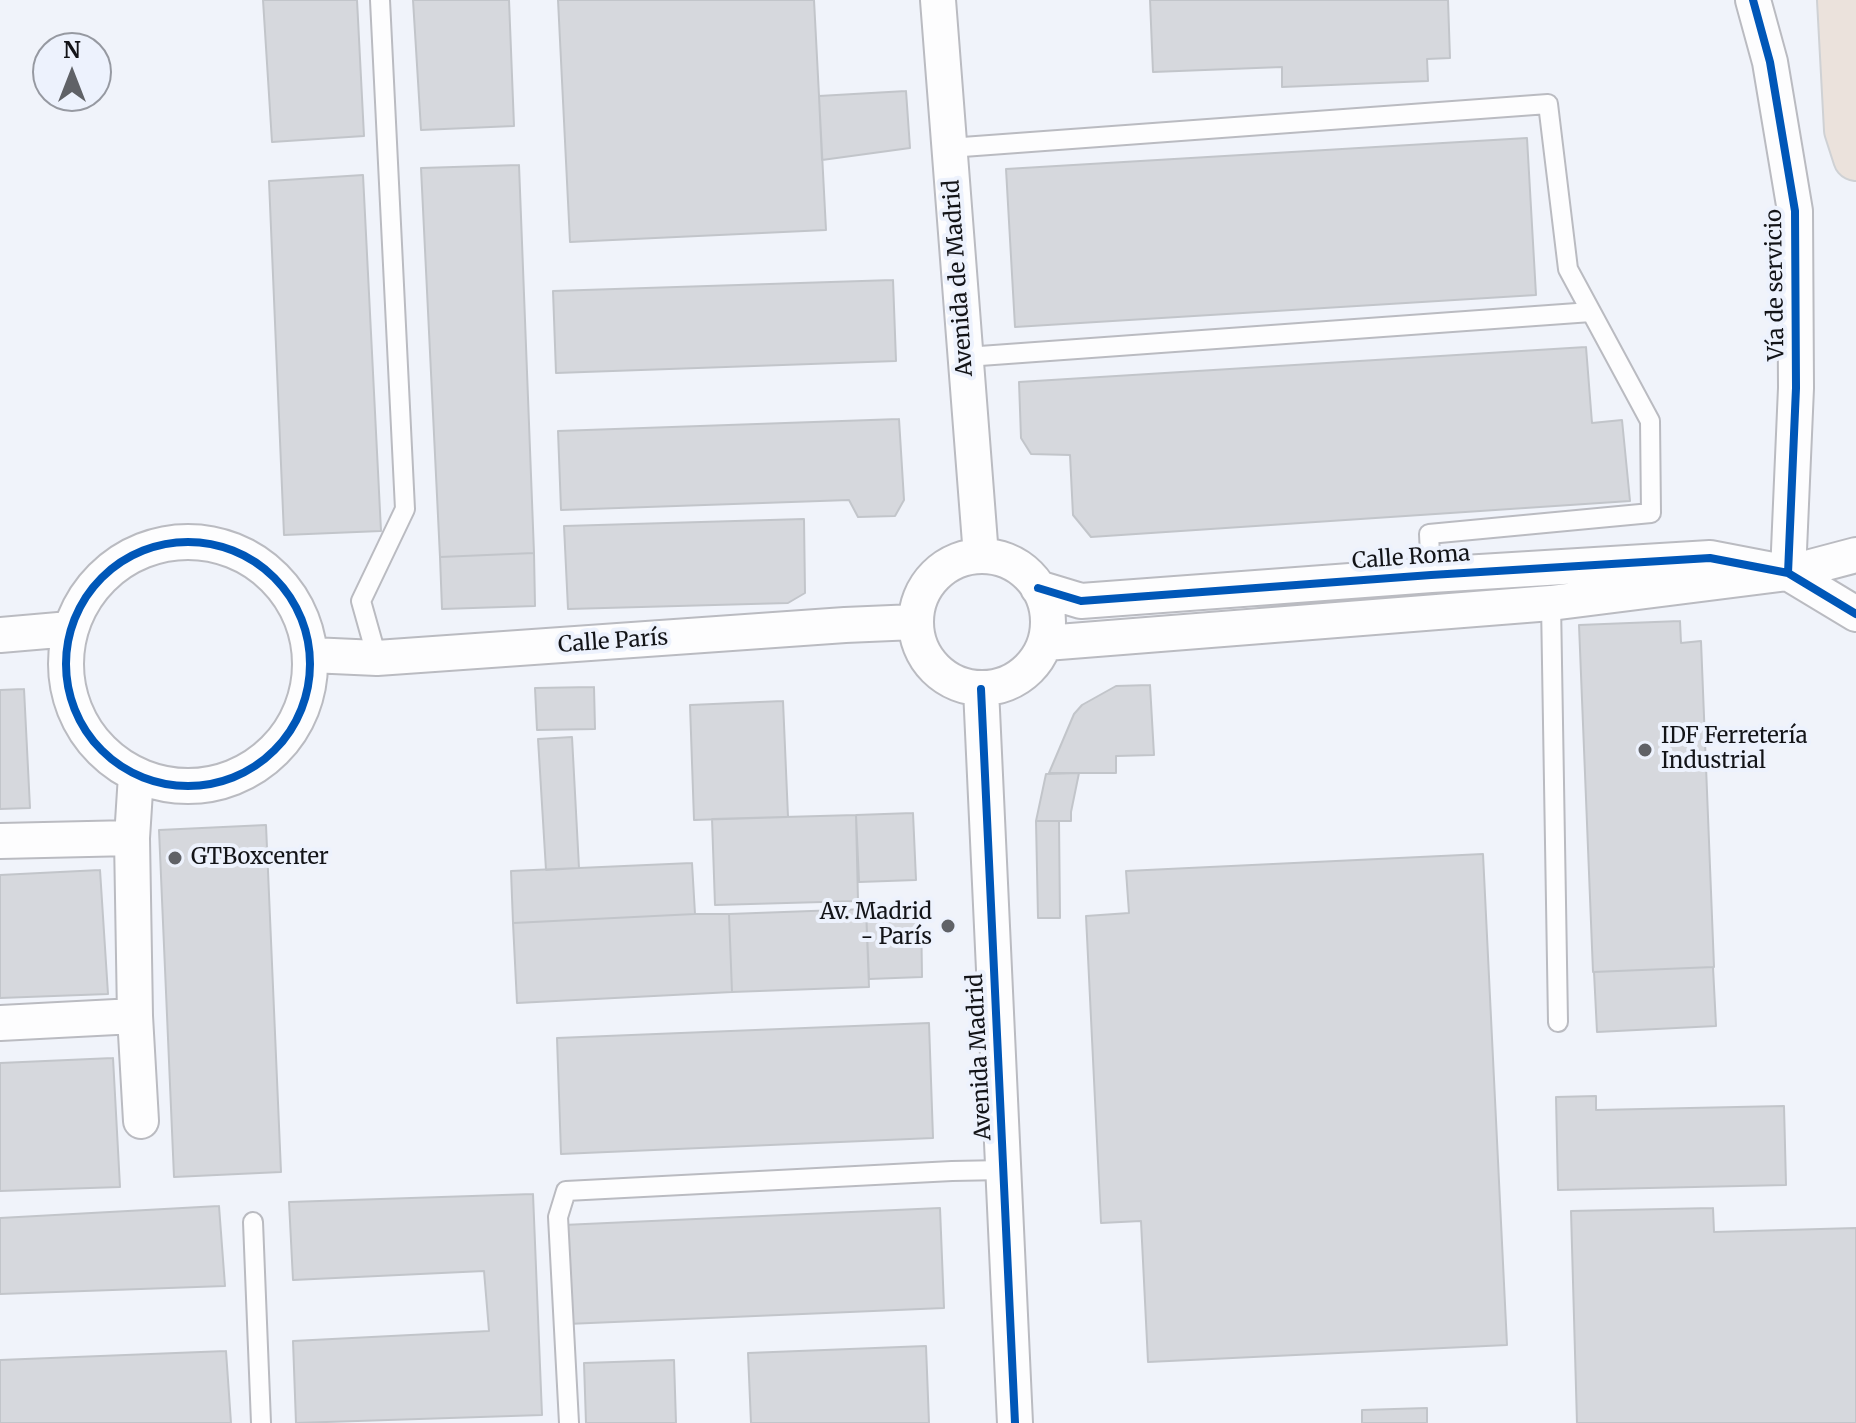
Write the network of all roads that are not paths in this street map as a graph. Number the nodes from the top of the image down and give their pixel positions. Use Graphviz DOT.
graph roads {
  1 [pos="380,0"];
  2 [pos="938,0"];
  3 [pos="1753,0"];
  4 [pos="1841,0"];
  5 [pos="1856,46"];
  6 [pos="949,148"];
  7 [pos="1856,158"];
  8 [pos="1591,312"];
  9 [pos="966,357"];
  10 [pos="1856,555"];
  11 [pos="981,556"];
  12 [pos="1788,573"];
  13 [pos="1431,575"];
  14 [pos="1038,588"];
  15 [pos="1551,603"];
  16 [pos="1856,614"];
  17 [pos="915,622"];
  18 [pos="70,629"];
  19 [pos="0,635"];
  20 [pos="1046,643"];
  21 [pos="311,655"];
  22 [pos="377,658"];
  23 [pos="981,689"];
  24 [pos="136,775"];
  25 [pos="132,838"];
  26 [pos="0,841"];
  27 [pos="135,1016"];
  28 [pos="1558,1022"];
  29 [pos="0,1023"];
  30 [pos="141,1121"];
  31 [pos="1004,1170"];
  32 [pos="253,1222"];
  33 [pos="261,1423"];
  34 [pos="569,1423"];
  35 [pos="1015,1423"];
  1 -- 22 [label="lane"];
  2 -- 6 [label="street, Avenida de Madrid"];
  3 -- 12 [label="street, Vía de servicio"];
  4 -- 5 [label="highway"];
  4 -- 7 [label="highway"];
  6 -- 8 [label="lane"];
  6 -- 9 [label="street, Avenida de Madrid"];
  8 -- 9 [label="lane"];
  8 -- 13 [label="lane"];
  9 -- 11 [label="street, Avenida de Madrid"];
  10 -- 12 [label="street"];
  11 -- 14 [label="street"];
  11 -- 17 [label="street"];
  12 -- 13 [label="street, Calle Roma"];
  12 -- 15 [label="street"];
  12 -- 16 [label="street"];
  13 -- 14 [label="street, Calle Roma"];
  14 -- 20 [label="street"];
  15 -- 20 [label="street"];
  15 -- 28 [label="lane"];
  17 -- 22 [label="street, Calle París"];
  17 -- 23 [label="street"];
  18 -- 19 [label="street"];
  18 -- 21 [label="street"];
  18 -- 24 [label="street"];
  20 -- 23 [label="street"];
  21 -- 22 [label="street, Calle París"];
  21 -- 24 [label="street"];
  23 -- 31 [label="street, Avenida Madrid"];
  24 -- 25 [label="street"];
  25 -- 26 [label="street"];
  25 -- 27 [label="street"];
  27 -- 29 [label="street"];
  27 -- 30 [label="street"];
  31 -- 34 [label="lane"];
  31 -- 35 [label="street, Avenida Madrid"];
  32 -- 33 [label="lane"];
}
